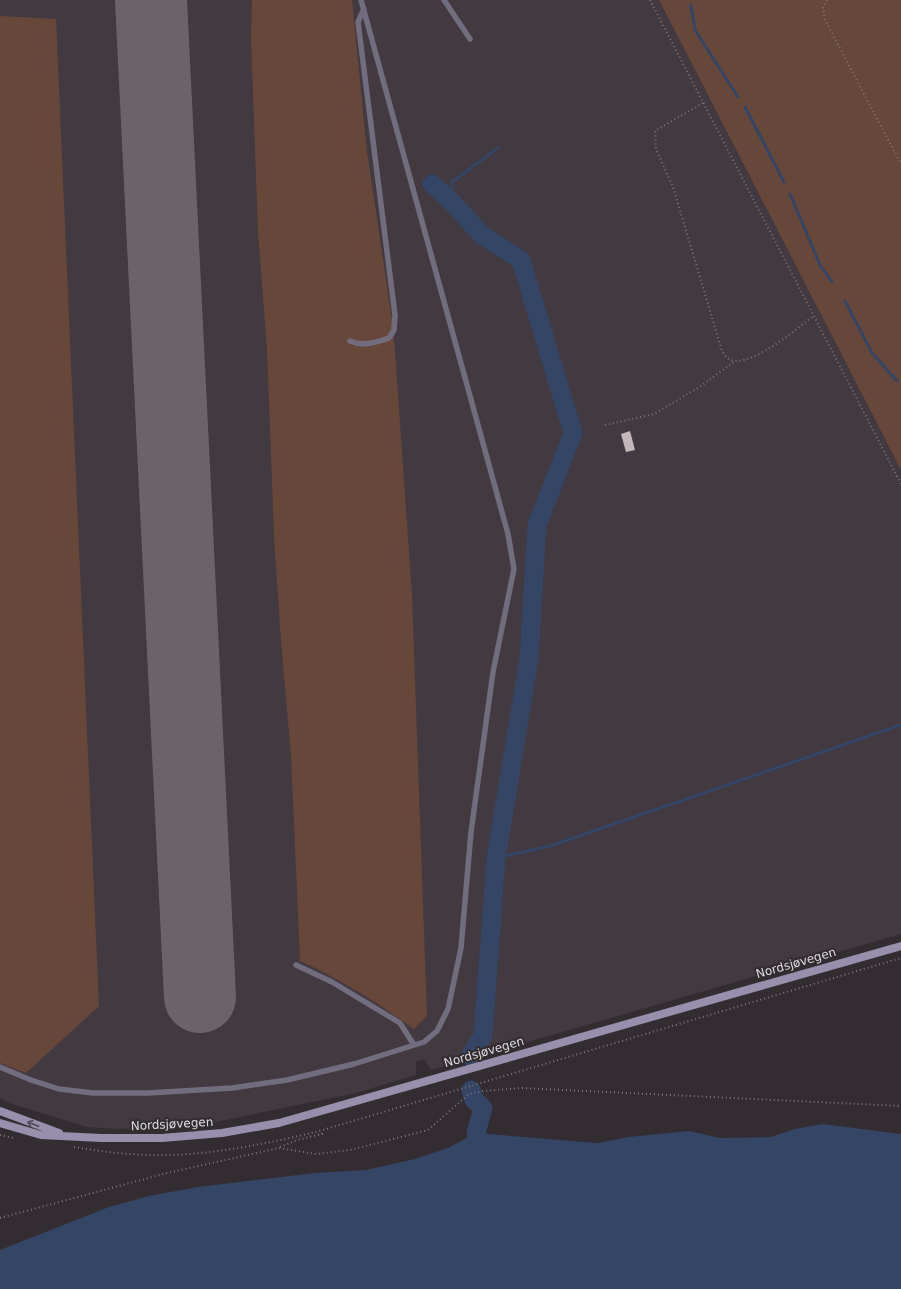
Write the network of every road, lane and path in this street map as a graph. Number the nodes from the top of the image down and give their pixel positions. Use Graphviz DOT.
graph roads {
  1 [pos="361,0"];
  2 [pos="444,0"];
  3 [pos="650,0"];
  4 [pos="826,0"];
  5 [pos="364,9"];
  6 [pos="470,39"];
  7 [pos="703,103"];
  8 [pos="901,164"];
  9 [pos="813,316"];
  10 [pos="350,341"];
  11 [pos="735,361"];
  12 [pos="605,425"];
  13 [pos="901,484"];
  14 [pos="901,946"];
  15 [pos="296,965"];
  16 [pos="414,1045"];
  17 [pos="0,1067"];
  18 [pos="901,1106"];
  19 [pos="0,1111"];
  20 [pos="0,1123"];
  21 [pos="322,1130"];
  22 [pos="67,1136"];
  23 [pos="279,1148"];
  24 [pos="0,1218"];
  1 -- 5 [label="lane"];
  2 -- 6 [label="lane"];
  3 -- 7 [label="path"];
  4 -- 8 [label="path"];
  5 -- 10 [label="lane"];
  5 -- 16 [label="lane"];
  7 -- 9 [label="path"];
  7 -- 11 [label="path"];
  9 -- 11 [label="path"];
  9 -- 13 [label="path"];
  11 -- 12 [label="path"];
  14 -- 22 [label="main road, Nordsjøvegen"];
  15 -- 16 [label="lane"];
  16 -- 17 [label="lane"];
  18 -- 23 [label="path"];
  22 -- 19 [label="main road, Nordsjøvegen, one-way"];
  20 -- 22 [label="main road, Nordsjøvegen"];
  21 -- 23 [label="path"];
  23 -- 24 [label="path"];
}
